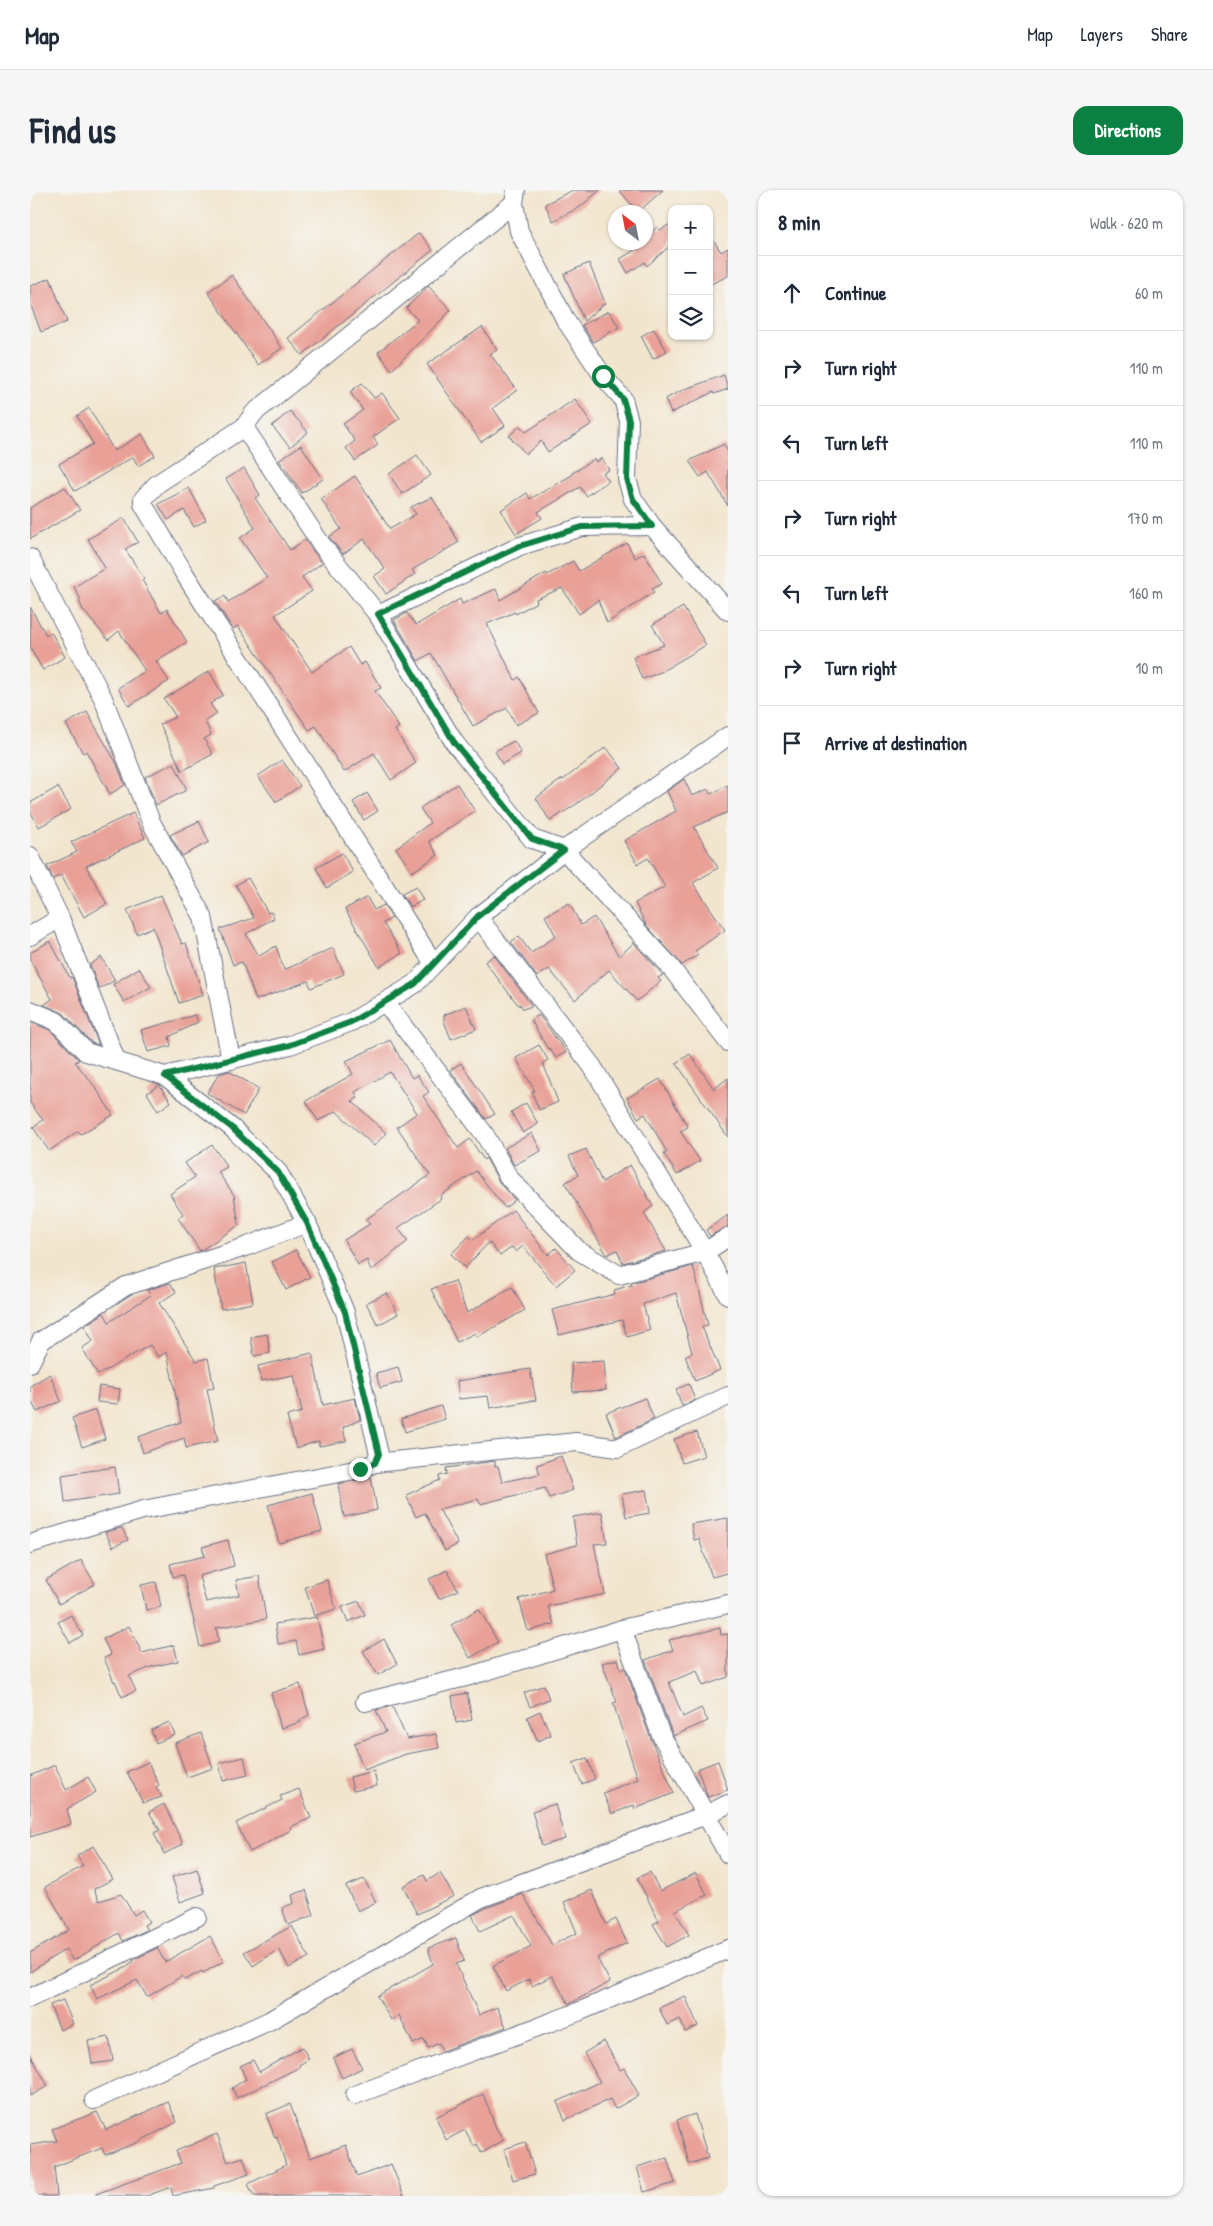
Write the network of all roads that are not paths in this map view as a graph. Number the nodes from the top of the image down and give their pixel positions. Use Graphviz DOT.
graph roads {
  1 [pos="515,197"];
  2 [pos="244,427"];
  3 [pos="652,526"];
  4 [pos="30,558"];
  5 [pos="728,611"];
  6 [pos="378,614"];
  7 [pos="728,736"];
  8 [pos="564,850"];
  9 [pos="30,856"];
  10 [pos="478,916"];
  11 [pos="60,918"];
  12 [pos="30,936"];
  13 [pos="434,964"];
  14 [pos="384,1002"];
  15 [pos="30,1010"];
  16 [pos="728,1042"];
  17 [pos="116,1060"];
  18 [pos="231,1060"];
  19 [pos="165,1076"];
  20 [pos="307,1223"];
  21 [pos="728,1237"];
  22 [pos="705,1252"];
  23 [pos="728,1295"];
  24 [pos="30,1363"];
  25 [pos="728,1396"];
  26 [pos="375,1463"];
  27 [pos="30,1544"];
  28 [pos="728,1604"];
  29 [pos="622,1629"];
  30 [pos="365,1702"];
  31 [pos="728,1804"];
  32 [pos="706,1814"];
  33 [pos="728,1854"];
  34 [pos="197,1917"];
  35 [pos="728,1949"];
  36 [pos="30,1998"];
  37 [pos="355,2095"];
  38 [pos="94,2100"];
  1 -- 2 [label="street"];
  1 -- 3 [label="street"];
  2 -- 6 [label="street"];
  2 -- 13 [label="street"];
  3 -- 5 [label="street"];
  3 -- 6 [label="street"];
  4 -- 18 [label="street"];
  6 -- 8 [label="street"];
  7 -- 8 [label="street"];
  8 -- 10 [label="street"];
  8 -- 16 [label="street"];
  9 -- 11 [label="street"];
  10 -- 13 [label="street"];
  10 -- 22 [label="street"];
  11 -- 12 [label="street"];
  11 -- 17 [label="street"];
  13 -- 14 [label="street"];
  14 -- 18 [label="street"];
  14 -- 22 [label="street"];
  15 -- 17 [label="street"];
  17 -- 19 [label="street"];
  18 -- 19 [label="street"];
  19 -- 20 [label="street"];
  20 -- 24 [label="street"];
  20 -- 26 [label="street"];
  21 -- 22 [label="street"];
  22 -- 23 [label="street"];
  25 -- 26 [label="street"];
  26 -- 27 [label="street"];
  28 -- 29 [label="street"];
  29 -- 30 [label="street"];
  29 -- 32 [label="street"];
  31 -- 32 [label="street"];
  32 -- 33 [label="street"];
  32 -- 38 [label="street"];
  34 -- 36 [label="street"];
  35 -- 37 [label="street"];
}
